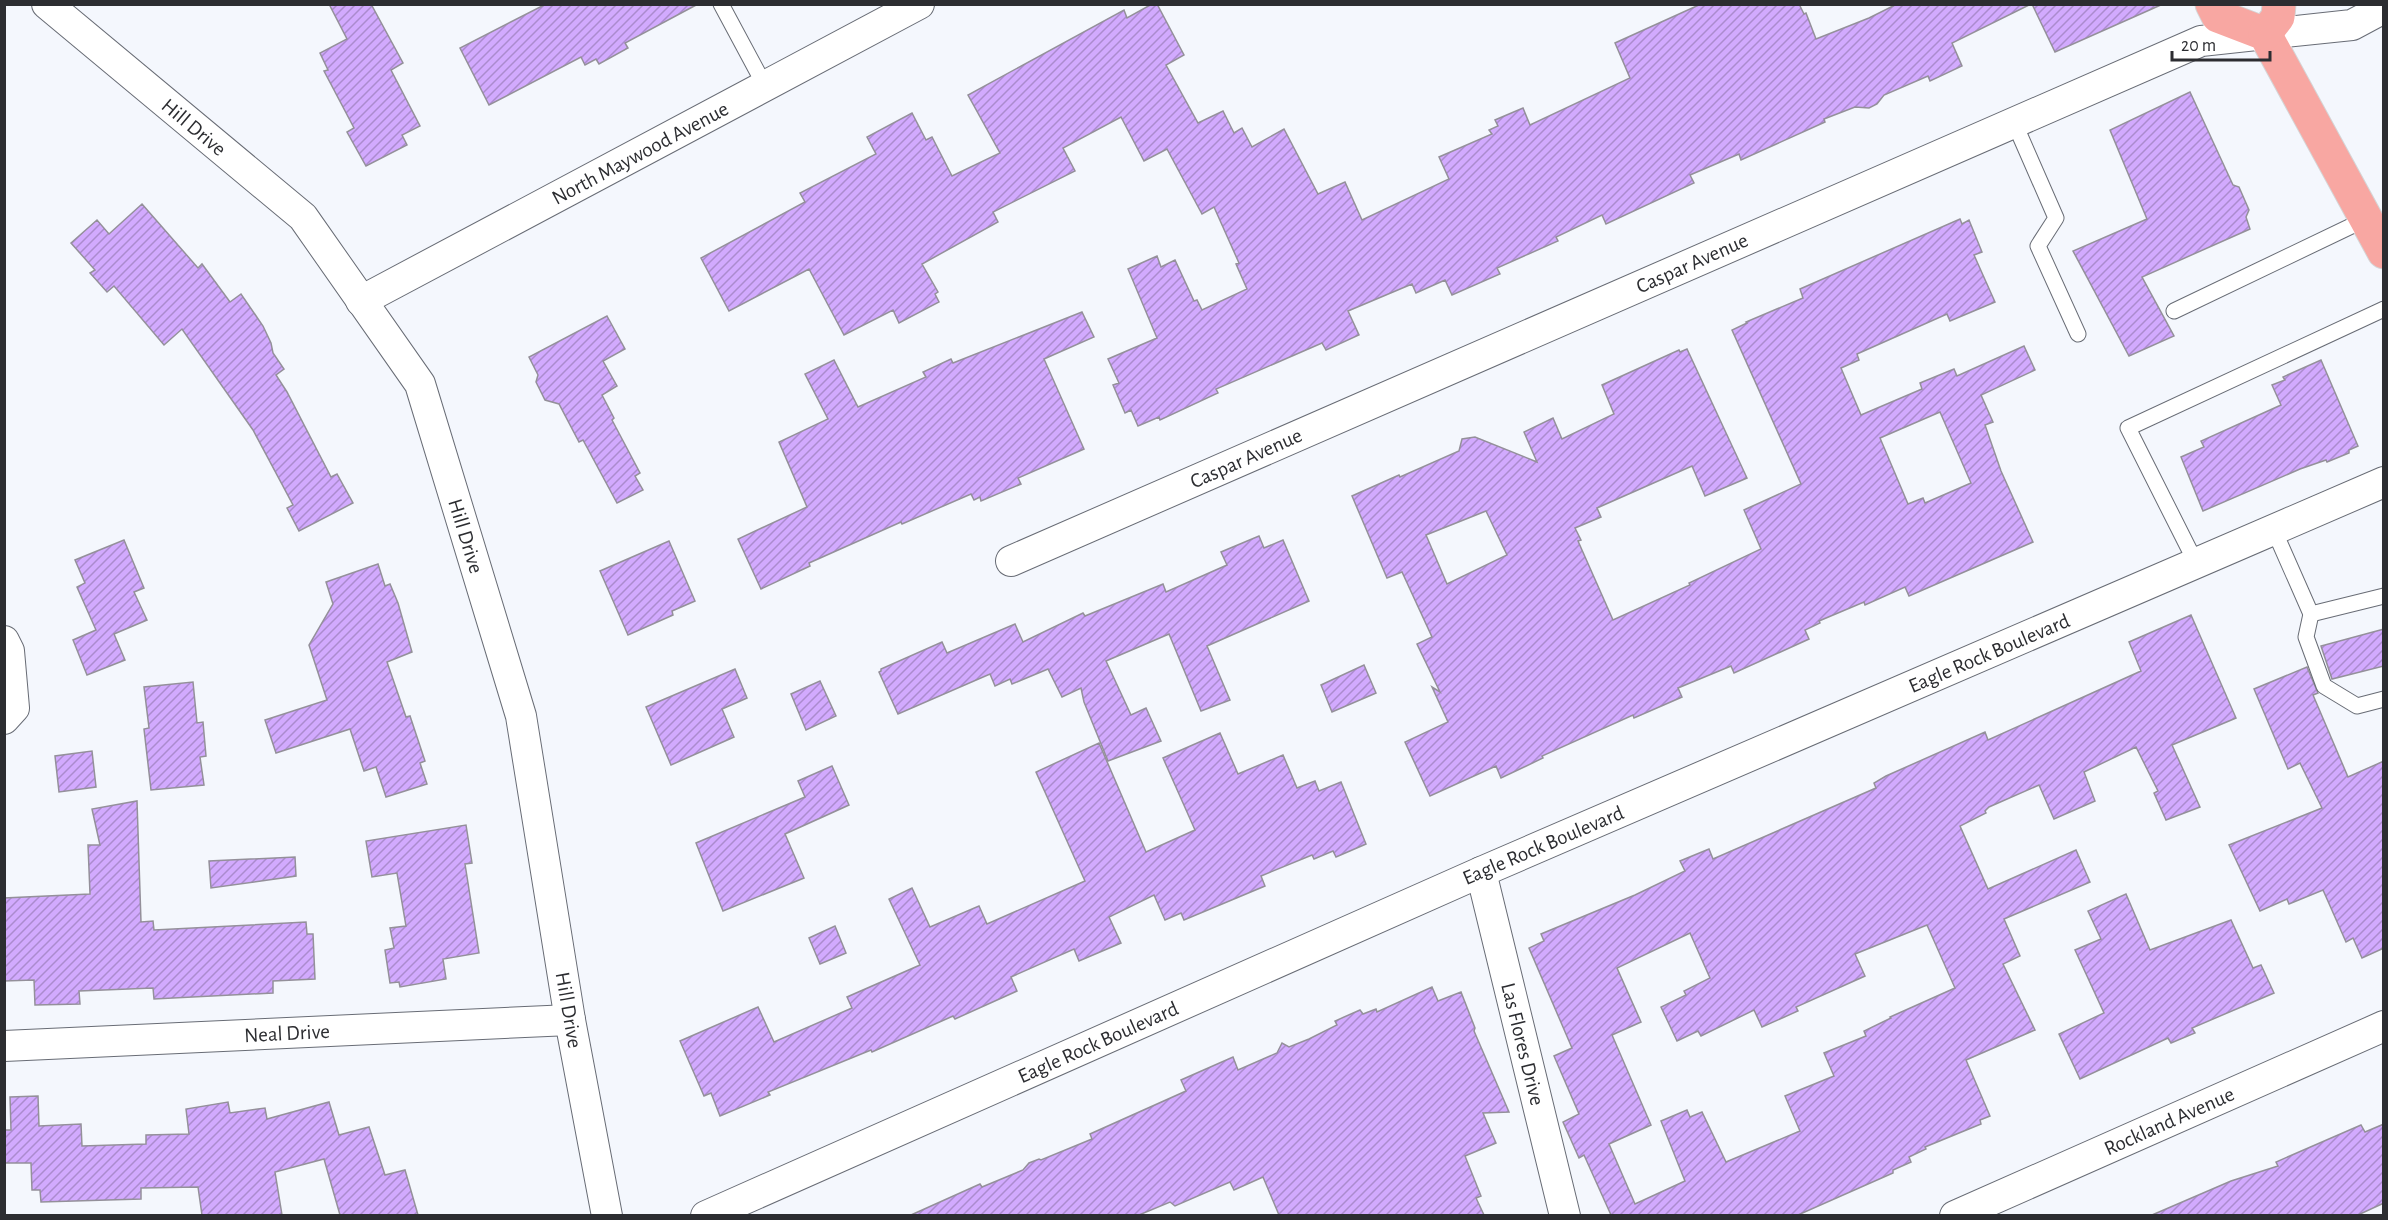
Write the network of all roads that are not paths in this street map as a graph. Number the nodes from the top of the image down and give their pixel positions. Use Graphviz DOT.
graph roads {
  1 [pos="47,4"];
  2 [pos="721,4"];
  3 [pos="919,4"];
  4 [pos="2212,4"];
  5 [pos="2279,4"];
  6 [pos="2384,9"];
  7 [pos="2265,34"];
  8 [pos="765,86"];
  9 [pos="2014,122"];
  10 [pos="2366,219"];
  11 [pos="2384,252"];
  12 [pos="361,301"];
  13 [pos="2384,309"];
  14 [pos="2174,311"];
  15 [pos="2078,334"];
  16 [pos="2384,483"];
  17 [pos="2274,530"];
  18 [pos="1011,561"];
  19 [pos="2196,563"];
  20 [pos="2384,596"];
  21 [pos="2311,614"];
  22 [pos="4,641"];
  23 [pos="2384,699"];
  24 [pos="4,719"];
  25 [pos="1481,872"];
  26 [pos="570,1020"];
  27 [pos="2384,1026"];
  28 [pos="4,1046"];
  29 [pos="607,1215"];
  30 [pos="706,1215"];
  31 [pos="1565,1215"];
  32 [pos="1955,1215"];
  1 -- 12 [label="street, Hill Drive"];
  2 -- 8 [label="lane"];
  3 -- 8 [label="street, North Maywood Avenue"];
  4 -- 7 [label="main road"];
  5 -- 7 [label="main road"];
  6 -- 7 [label="street, Caspar Avenue"];
  7 -- 9 [label="street, Caspar Avenue"];
  7 -- 10 [label="main road"];
  8 -- 12 [label="street, North Maywood Avenue"];
  9 -- 15 [label="lane"];
  9 -- 18 [label="street, Caspar Avenue"];
  10 -- 11 [label="main road"];
  10 -- 14 [label="lane"];
  12 -- 26 [label="street, Hill Drive"];
  13 -- 19 [label="lane"];
  16 -- 17 [label="street, Eagle Rock Boulevard"];
  17 -- 19 [label="street, Eagle Rock Boulevard"];
  17 -- 21 [label="lane"];
  19 -- 25 [label="street, Eagle Rock Boulevard"];
  20 -- 21 [label="lane"];
  21 -- 23 [label="lane"];
  22 -- 24 [label="street"];
  25 -- 30 [label="street, Eagle Rock Boulevard"];
  25 -- 31 [label="street, Las Flores Drive"];
  26 -- 28 [label="street, Neal Drive"];
  26 -- 29 [label="street, Hill Drive"];
  27 -- 32 [label="street, Rockland Avenue"];
}
